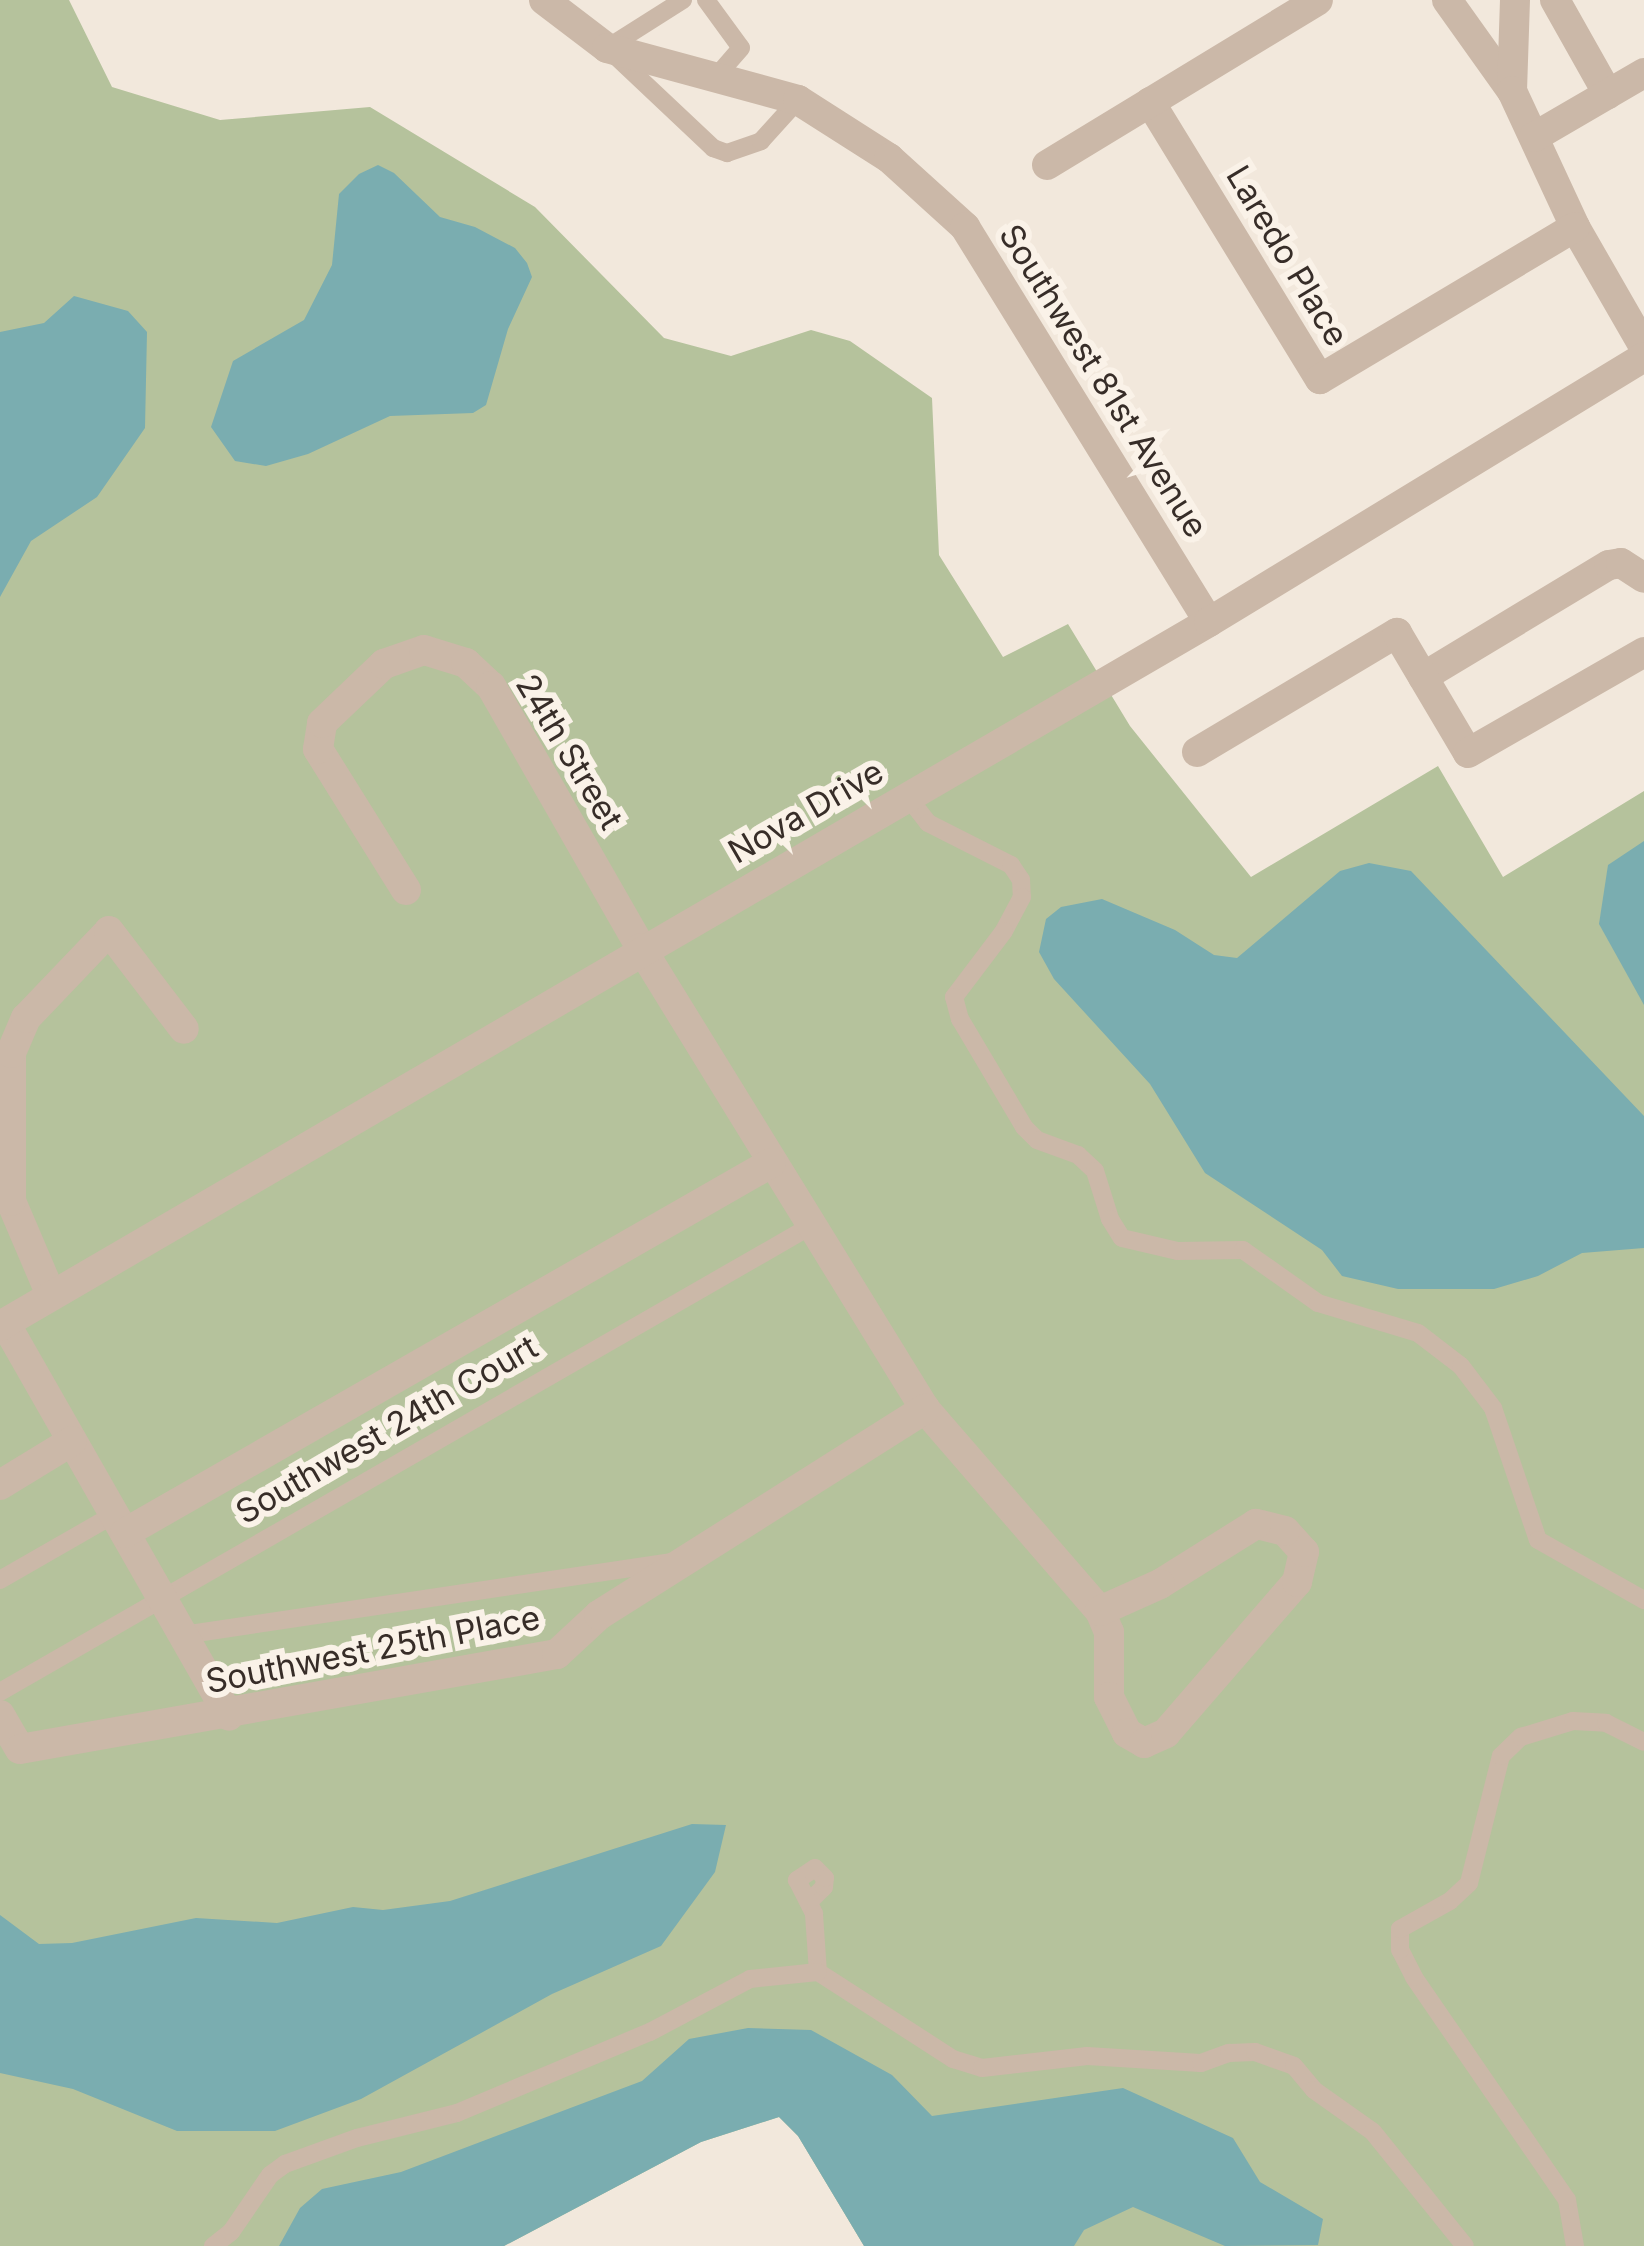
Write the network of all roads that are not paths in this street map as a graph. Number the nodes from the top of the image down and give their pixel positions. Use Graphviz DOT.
graph roads {
  1 [pos="544,0"];
  2 [pos="683,0"];
  3 [pos="706,0"];
  4 [pos="1318,0"];
  5 [pos="1447,0"];
  6 [pos="1515,0"];
  7 [pos="1555,0"];
  8 [pos="607,48"];
  9 [pos="1644,73"];
  10 [pos="717,76"];
  11 [pos="1512,91"];
  12 [pos="1609,94"];
  13 [pos="798,100"];
  14 [pos="1150,101"];
  15 [pos="1534,137"];
  16 [pos="1047,165"];
  17 [pos="1575,227"];
  18 [pos="1644,347"];
  19 [pos="1644,357"];
  20 [pos="1644,578"];
  21 [pos="1209,622"];
  22 [pos="1644,652"];
  23 [pos="1423,677"];
  24 [pos="1197,752"];
  25 [pos="907,796"];
  26 [pos="406,890"];
  27 [pos="641,948"];
  28 [pos="184,1029"];
  29 [pos="771,1163"];
  30 [pos="809,1227"];
  31 [pos="51,1295"];
  32 [pos="3,1324"];
  33 [pos="926,1409"];
  34 [pos="72,1441"];
  35 [pos="0,1485"];
  36 [pos="120,1523"];
  37 [pos="688,1559"];
  38 [pos="0,1580"];
  39 [pos="164,1600"];
  40 [pos="1644,1600"];
  41 [pos="1100,1611"];
  42 [pos="183,1635"];
  43 [pos="0,1692"];
  44 [pos="0,1715"];
  45 [pos="229,1716"];
  46 [pos="1644,1742"];
  47 [pos="809,1902"];
  48 [pos="818,1972"];
  49 [pos="214,2246"];
  50 [pos="1466,2246"];
  51 [pos="1575,2246"];
  1 -- 8 [label="street, Southwest 81st Avenue"];
  2 -- 8 [label="lane"];
  3 -- 10 [label="lane"];
  4 -- 14 [label="street"];
  5 -- 11 [label="street"];
  6 -- 11 [label="street"];
  7 -- 12 [label="street"];
  8 -- 10 [label="street, Southwest 81st Avenue"];
  8 -- 13 [label="lane"];
  9 -- 12 [label="street"];
  10 -- 13 [label="street, Southwest 81st Avenue"];
  11 -- 15 [label="street"];
  12 -- 15 [label="street"];
  13 -- 21 [label="street, Southwest 81st Avenue"];
  14 -- 16 [label="street"];
  14 -- 17 [label="street, Laredo Place"];
  15 -- 17 [label="street"];
  17 -- 18 [label="street"];
  19 -- 21 [label="street, Nova Drive"];
  20 -- 23 [label="street"];
  21 -- 25 [label="street, Nova Drive"];
  22 -- 23 [label="street"];
  23 -- 24 [label="street"];
  25 -- 27 [label="street, Nova Drive"];
  25 -- 40 [label="lane"];
  26 -- 27 [label="street, 24th Street"];
  27 -- 29 [label="street"];
  27 -- 31 [label="street, Nova Drive"];
  28 -- 31 [label="street"];
  29 -- 30 [label="street"];
  29 -- 36 [label="street, Southwest 24th Court"];
  30 -- 33 [label="street"];
  30 -- 39 [label="lane, Southwest 24th Court"];
  31 -- 32 [label="street, Nova Drive"];
  32 -- 34 [label="street"];
  33 -- 37 [label="street, Southwest 25th Place"];
  33 -- 41 [label="street"];
  34 -- 35 [label="street"];
  34 -- 36 [label="street"];
  36 -- 38 [label="lane"];
  36 -- 39 [label="street"];
  37 -- 42 [label="lane"];
  37 -- 45 [label="street, Southwest 25th Place"];
  39 -- 42 [label="street"];
  39 -- 43 [label="lane, Southwest 24th Court"];
  41 -- 41 [label="street"];
  42 -- 45 [label="street"];
  44 -- 45 [label="street, Southwest 25th Place"];
  46 -- 51 [label="lane"];
  47 -- 48 [label="lane"];
  48 -- 49 [label="lane"];
  48 -- 50 [label="lane"];
}
